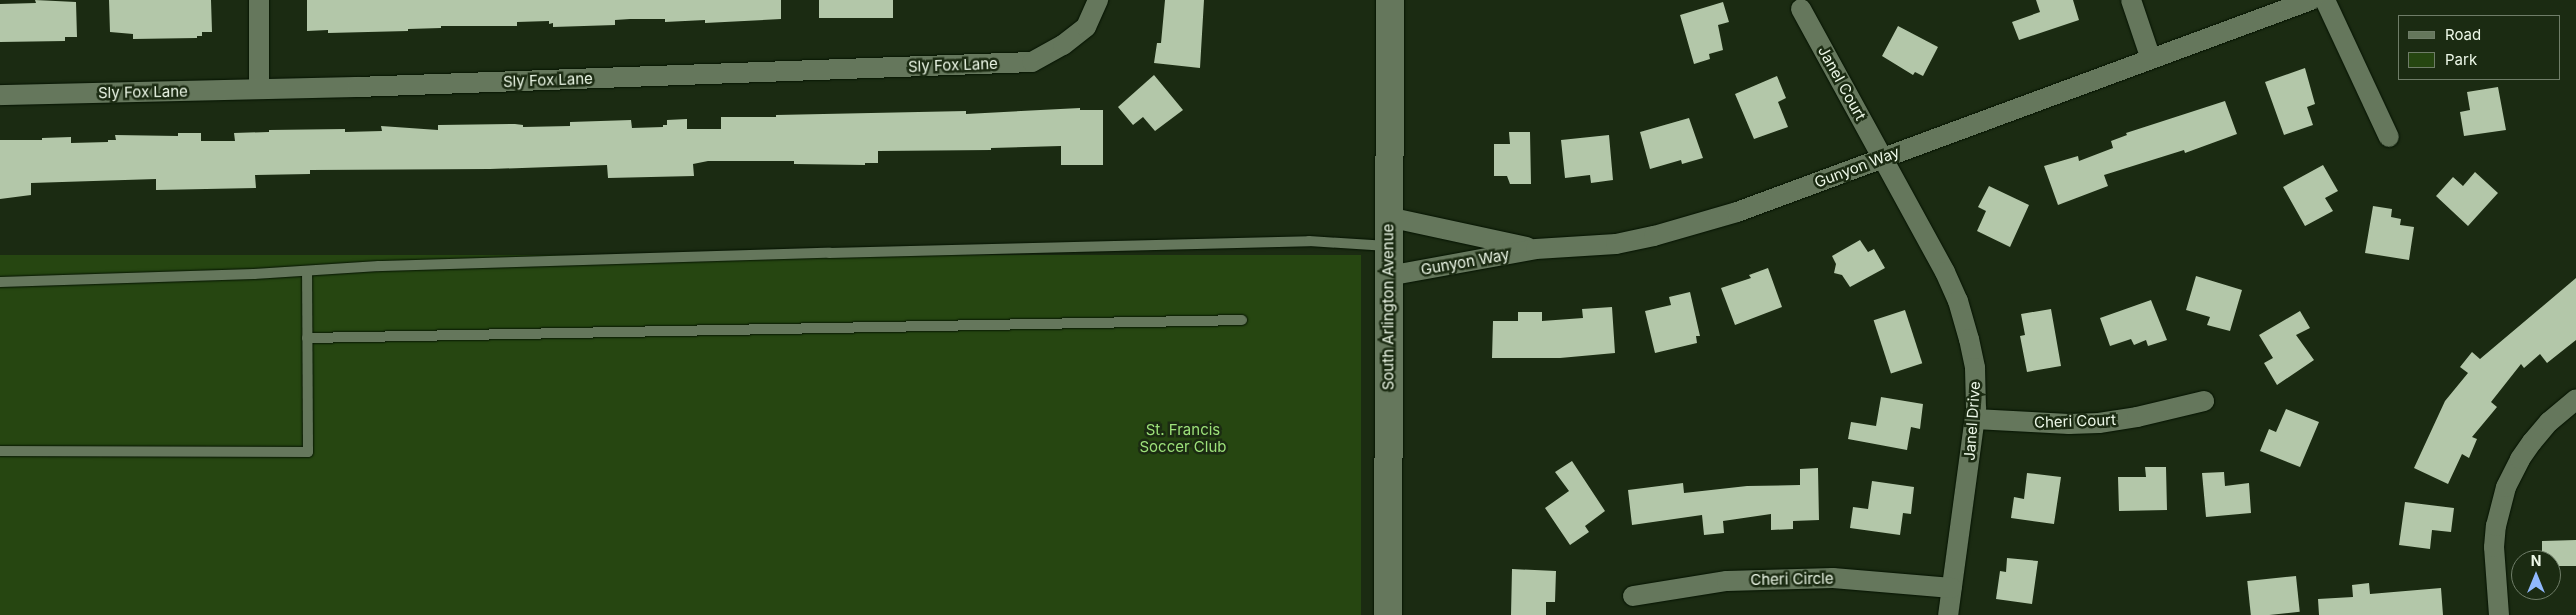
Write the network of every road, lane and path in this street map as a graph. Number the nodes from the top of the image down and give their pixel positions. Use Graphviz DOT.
graph roads {
  1 [pos="259,0"];
  2 [pos="1098,0"];
  3 [pos="1390,0"];
  4 [pos="2131,0"];
  5 [pos="2311,0"];
  6 [pos="2326,0"];
  7 [pos="1801,8"];
  8 [pos="2151,59"];
  9 [pos="259,89"];
  10 [pos="0,95"];
  11 [pos="2389,137"];
  12 [pos="1883,157"];
  13 [pos="1388,217"];
  14 [pos="1388,246"];
  15 [pos="1536,249"];
  16 [pos="307,271"];
  17 [pos="1388,276"];
  18 [pos="0,282"];
  19 [pos="1242,320"];
  20 [pos="307,338"];
  21 [pos="2576,399"];
  22 [pos="2204,401"];
  23 [pos="1975,419"];
  24 [pos="0,452"];
  25 [pos="1952,588"];
  26 [pos="1632,596"];
  27 [pos="1388,615"];
  28 [pos="1948,615"];
  29 [pos="2499,615"];
  1 -- 9 [label="street"];
  2 -- 9 [label="street, Sly Fox Lane"];
  3 -- 13 [label="street, South Arlington Avenue"];
  4 -- 8 [label="street"];
  5 -- 8 [label="street, Gunyon Way"];
  6 -- 11 [label="street"];
  7 -- 12 [label="street, Janel Court"];
  8 -- 12 [label="street, Gunyon Way"];
  9 -- 10 [label="street, Sly Fox Lane"];
  12 -- 15 [label="street, Gunyon Way"];
  12 -- 23 [label="street, Janel Drive"];
  13 -- 14 [label="street, South Arlington Avenue"];
  13 -- 15 [label="street"];
  14 -- 16 [label="lane"];
  14 -- 17 [label="street, South Arlington Avenue"];
  15 -- 17 [label="street, Gunyon Way"];
  16 -- 18 [label="lane"];
  16 -- 20 [label="lane"];
  17 -- 27 [label="street, South Arlington Avenue"];
  19 -- 20 [label="lane"];
  20 -- 24 [label="lane"];
  21 -- 29 [label="street"];
  22 -- 23 [label="street, Cheri Court"];
  23 -- 25 [label="street, Janel Drive"];
  25 -- 26 [label="street, Cheri Circle"];
  25 -- 28 [label="street, Janel Drive"];
}
